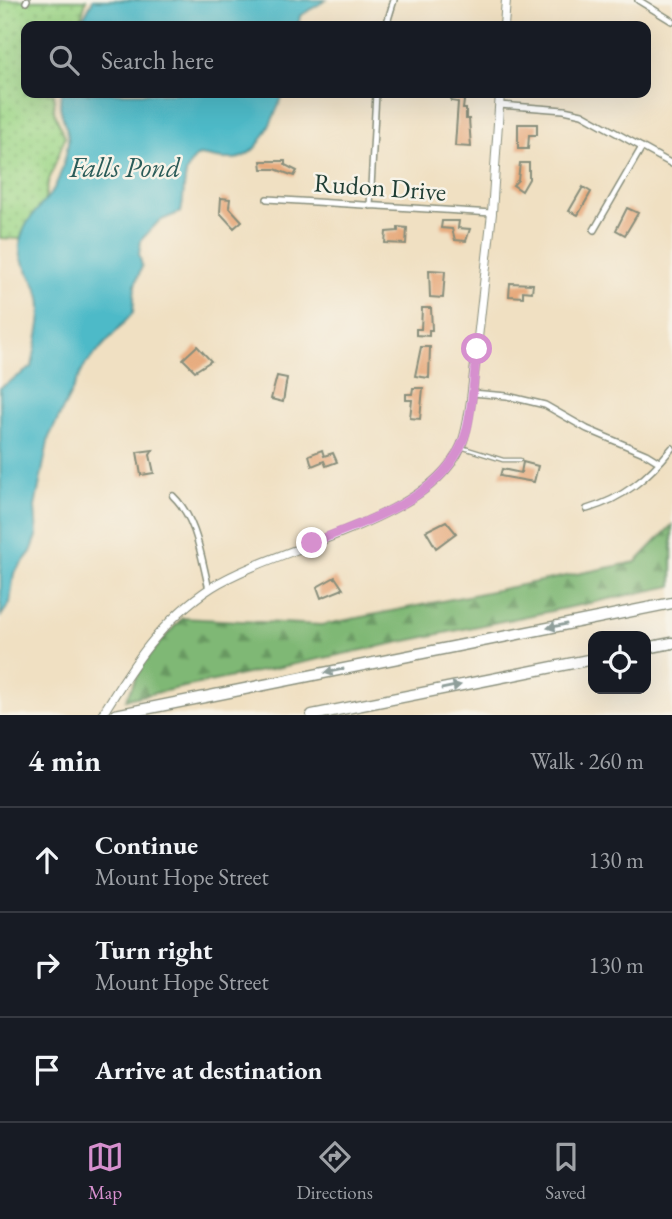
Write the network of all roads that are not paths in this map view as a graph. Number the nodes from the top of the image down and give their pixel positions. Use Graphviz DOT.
graph roads {
  1 [pos="394,0"];
  2 [pos="506,0"];
  3 [pos="641,1"];
  4 [pos="388,21"];
  5 [pos="504,21"];
  6 [pos="672,21"];
  7 [pos="376,98"];
  8 [pos="500,98"];
  9 [pos="499,105"];
  10 [pos="642,147"];
  11 [pos="672,164"];
  12 [pos="267,199"];
  13 [pos="370,206"];
  14 [pos="492,213"];
  15 [pos="594,230"];
  16 [pos="472,393"];
  17 [pos="461,447"];
  18 [pos="672,448"];
  19 [pos="520,460"];
  20 [pos="659,462"];
  21 [pos="173,496"];
  22 [pos="587,509"];
  23 [pos="209,589"];
  24 [pos="672,603"];
  25 [pos="672,643"];
  26 [pos="651,647"];
  27 [pos="588,660"];
  28 [pos="102,715"];
  29 [pos="114,715"];
  30 [pos="312,715"];
  1 -- 4 [label="street"];
  2 -- 5 [label="street"];
  3 -- 6 [label="street"];
  7 -- 13 [label="street"];
  8 -- 9 [label="street"];
  9 -- 10 [label="street"];
  9 -- 14 [label="street"];
  10 -- 11 [label="street"];
  10 -- 15 [label="street"];
  12 -- 13 [label="street, Rudon Drive"];
  13 -- 14 [label="street, Rudon Drive"];
  14 -- 16 [label="street"];
  16 -- 17 [label="street"];
  16 -- 20 [label="street"];
  17 -- 19 [label="lane"];
  17 -- 23 [label="street"];
  18 -- 20 [label="street"];
  20 -- 22 [label="street"];
  21 -- 23 [label="street"];
  23 -- 28 [label="street"];
  24 -- 29 [label="highway, one-way"];
  25 -- 26 [label="highway"];
  30 -- 27 [label="highway, one-way"];
}
